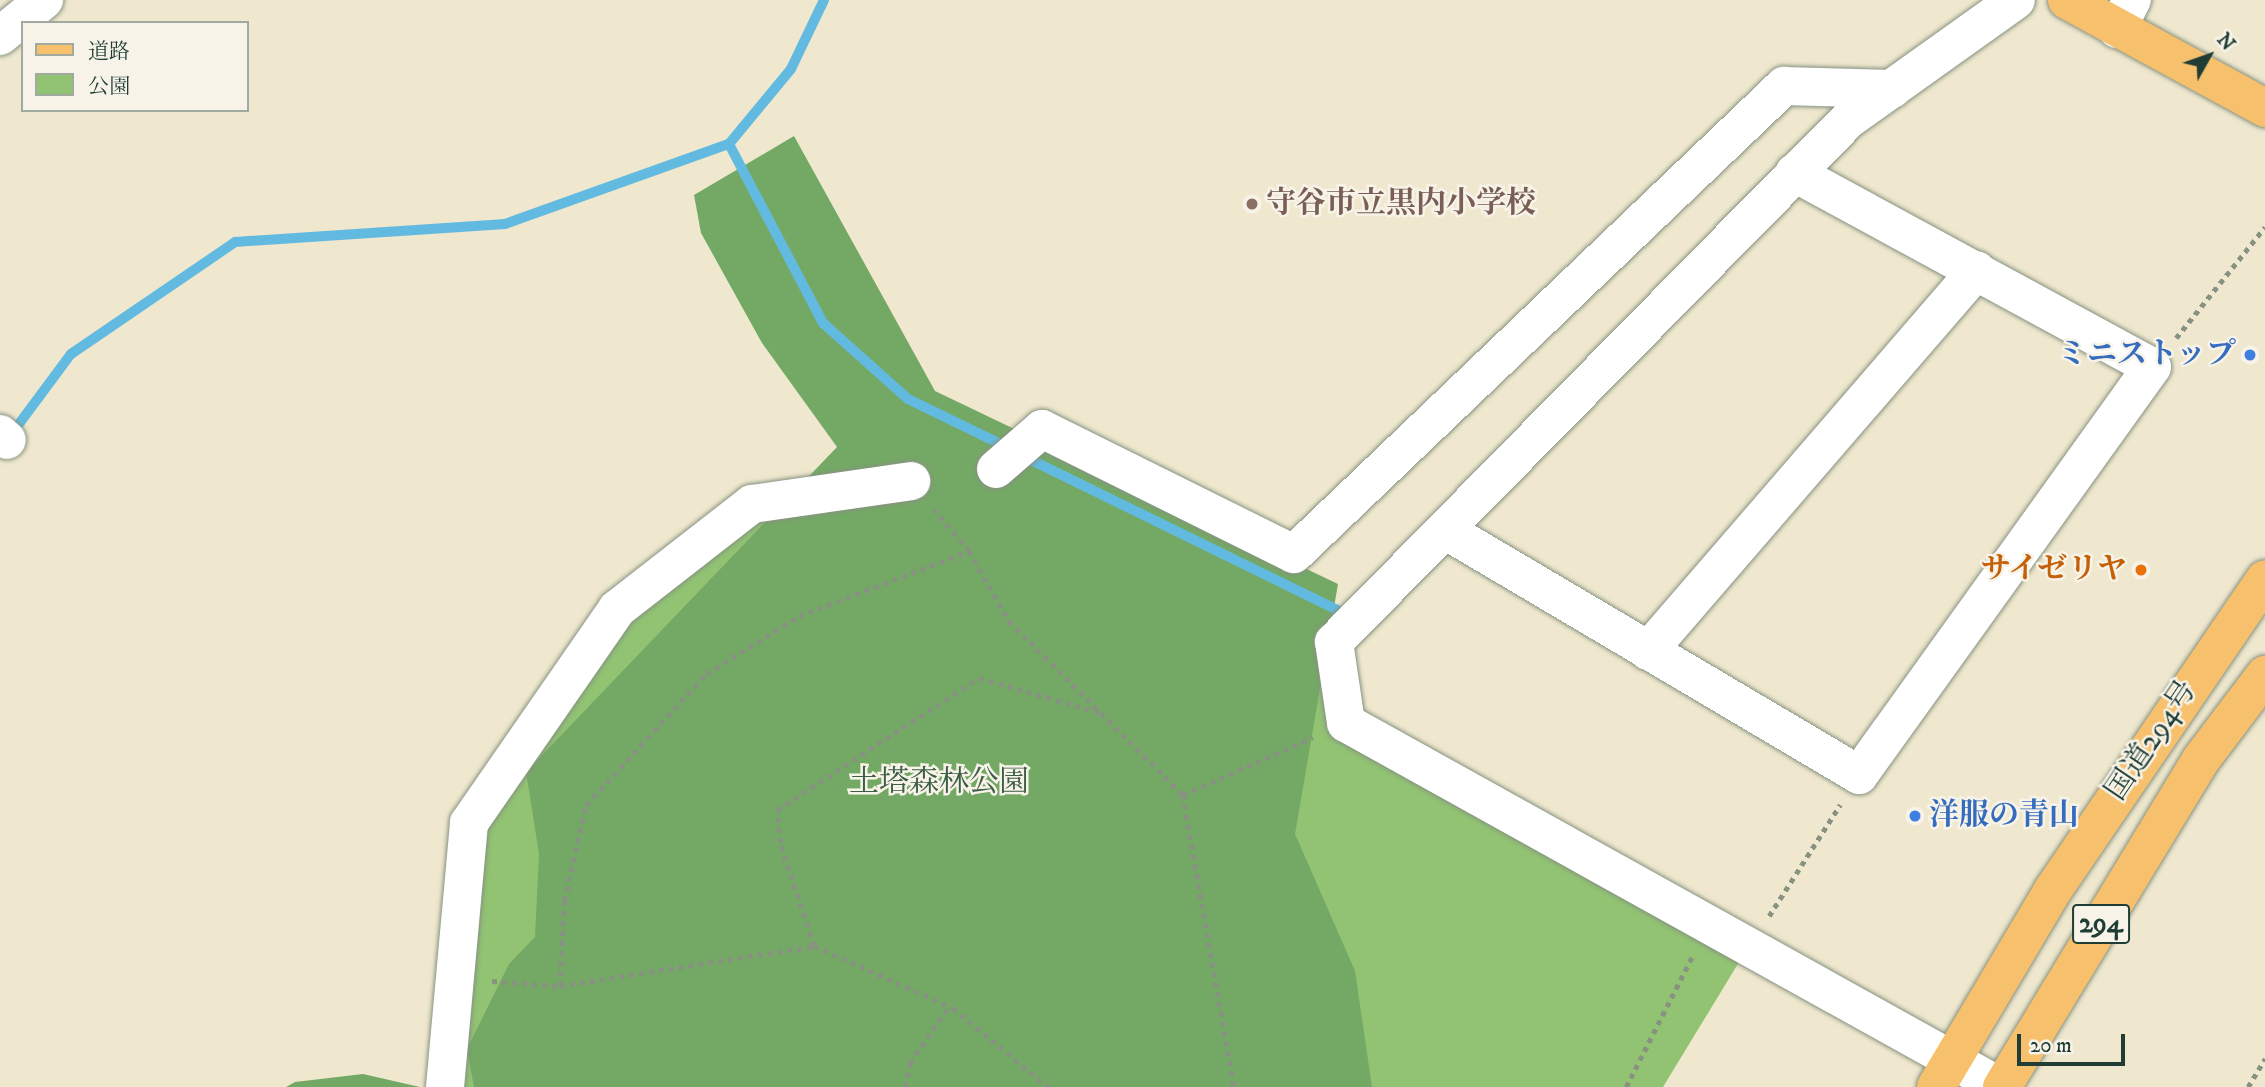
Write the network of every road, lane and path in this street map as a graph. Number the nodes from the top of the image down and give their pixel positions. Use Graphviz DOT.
graph roads {
  1 [pos="44,0"];
  2 [pos="2016,0"];
  3 [pos="2067,0"];
  4 [pos="2124,14"];
  5 [pos="0,36"];
  6 [pos="1892,89"];
  7 [pos="2265,108"];
  8 [pos="1794,173"];
  9 [pos="2265,227"];
  10 [pos="1977,270"];
  11 [pos="2152,368"];
  12 [pos="996,469"];
  13 [pos="911,481"];
  14 [pos="1445,530"];
  15 [pos="969,551"];
  16 [pos="2265,579"];
  17 [pos="1648,651"];
  18 [pos="2265,675"];
  19 [pos="1102,713"];
  20 [pos="1346,723"];
  21 [pos="1859,775"];
  22 [pos="1183,795"];
  23 [pos="1709,927"];
  24 [pos="814,946"];
  25 [pos="1747,949"];
  26 [pos="454,979"];
  27 [pos="560,986"];
  28 [pos="948,1006"];
  29 [pos="2265,1059"];
  30 [pos="1944,1073"];
  31 [pos="445,1087"];
  32 [pos="905,1087"];
  33 [pos="1048,1087"];
  34 [pos="1234,1087"];
  35 [pos="1626,1087"];
  36 [pos="2001,1087"];
  37 [pos="2248,1087"];
  1 -- 5 [label="street"];
  2 -- 6 [label="street"];
  3 -- 4 [label="main road"];
  4 -- 7 [label="main road"];
  6 -- 8 [label="street"];
  6 -- 12 [label="street"];
  8 -- 10 [label="street"];
  8 -- 14 [label="street"];
  9 -- 11 [label="path"];
  10 -- 11 [label="street"];
  10 -- 17 [label="street"];
  11 -- 21 [label="street"];
  13 -- 15 [label="path"];
  13 -- 26 [label="street"];
  14 -- 17 [label="street"];
  14 -- 20 [label="street"];
  15 -- 19 [label="path"];
  15 -- 27 [label="path"];
  16 -- 30 [label="main road, 国道294号 / 294"];
  17 -- 21 [label="street"];
  18 -- 36 [label="main road, 国道294号 / 294"];
  19 -- 22 [label="path"];
  19 -- 24 [label="path"];
  20 -- 22 [label="path"];
  20 -- 23 [label="street"];
  21 -- 25 [label="path"];
  22 -- 34 [label="path"];
  23 -- 25 [label="street"];
  23 -- 35 [label="path"];
  24 -- 27 [label="path"];
  24 -- 28 [label="path"];
  25 -- 30 [label="street"];
  26 -- 27 [label="path"];
  26 -- 31 [label="street"];
  28 -- 32 [label="path"];
  28 -- 33 [label="path"];
  29 -- 37 [label="path"];
  30 -- 36 [label="street"];
}
